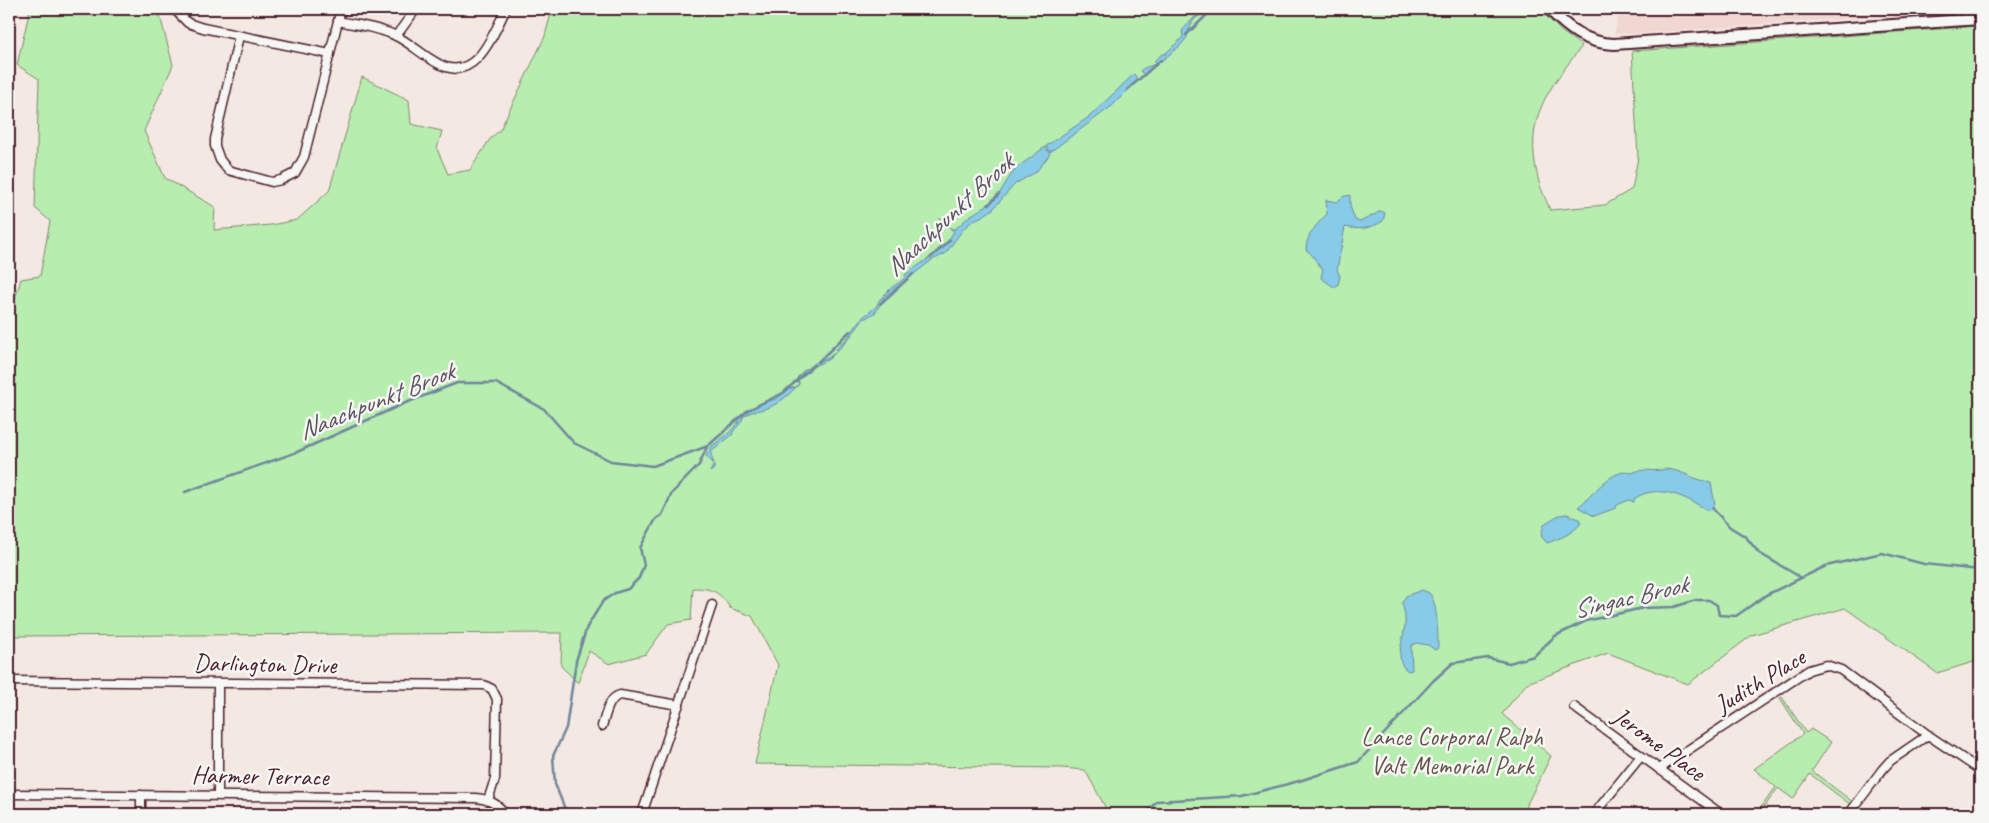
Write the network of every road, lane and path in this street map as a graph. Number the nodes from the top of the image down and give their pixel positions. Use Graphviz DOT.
graph roads {
  1 [pos="174,9"];
  2 [pos="341,9"];
  3 [pos="416,9"];
  4 [pos="506,9"];
  5 [pos="1549,9"];
  6 [pos="1980,19"];
  7 [pos="338,21"];
  8 [pos="239,36"];
  9 [pos="396,36"];
  10 [pos="330,54"];
  11 [pos="712,605"];
  12 [pos="9,681"];
  13 [pos="218,683"];
  14 [pos="679,705"];
  15 [pos="1574,707"];
  16 [pos="602,726"];
  17 [pos="1928,735"];
  18 [pos="1641,756"];
  19 [pos="1659,769"];
  20 [pos="1980,770"];
  21 [pos="9,794"];
  22 [pos="142,795"];
  23 [pos="218,795"];
  24 [pos="488,800"];
  25 [pos="141,814"];
  26 [pos="505,814"];
  27 [pos="642,814"];
  28 [pos="1594,814"];
  29 [pos="1721,814"];
  30 [pos="1849,814"];
  1 -- 8 [label="street"];
  2 -- 7 [label="street"];
  3 -- 9 [label="street"];
  4 -- 9 [label="street"];
  5 -- 6 [label="main road"];
  7 -- 9 [label="street"];
  7 -- 10 [label="street"];
  8 -- 10 [label="street"];
  8 -- 10 [label="street"];
  11 -- 14 [label="street"];
  12 -- 13 [label="street, Darlington Drive"];
  13 -- 23 [label="street"];
  13 -- 24 [label="street, Darlington Drive"];
  14 -- 16 [label="street"];
  14 -- 27 [label="street"];
  15 -- 18 [label="street, Jerome Place"];
  17 -- 19 [label="street, Judith Place"];
  17 -- 20 [label="street, Judith Place"];
  17 -- 30 [label="street"];
  18 -- 19 [label="street, Jerome Place"];
  18 -- 28 [label="street"];
  19 -- 29 [label="street, Jerome Place"];
  21 -- 22 [label="street, Harmer Terrace"];
  22 -- 23 [label="street, Harmer Terrace"];
  22 -- 25 [label="street"];
  23 -- 24 [label="street, Harmer Terrace"];
  24 -- 26 [label="street"];
}
